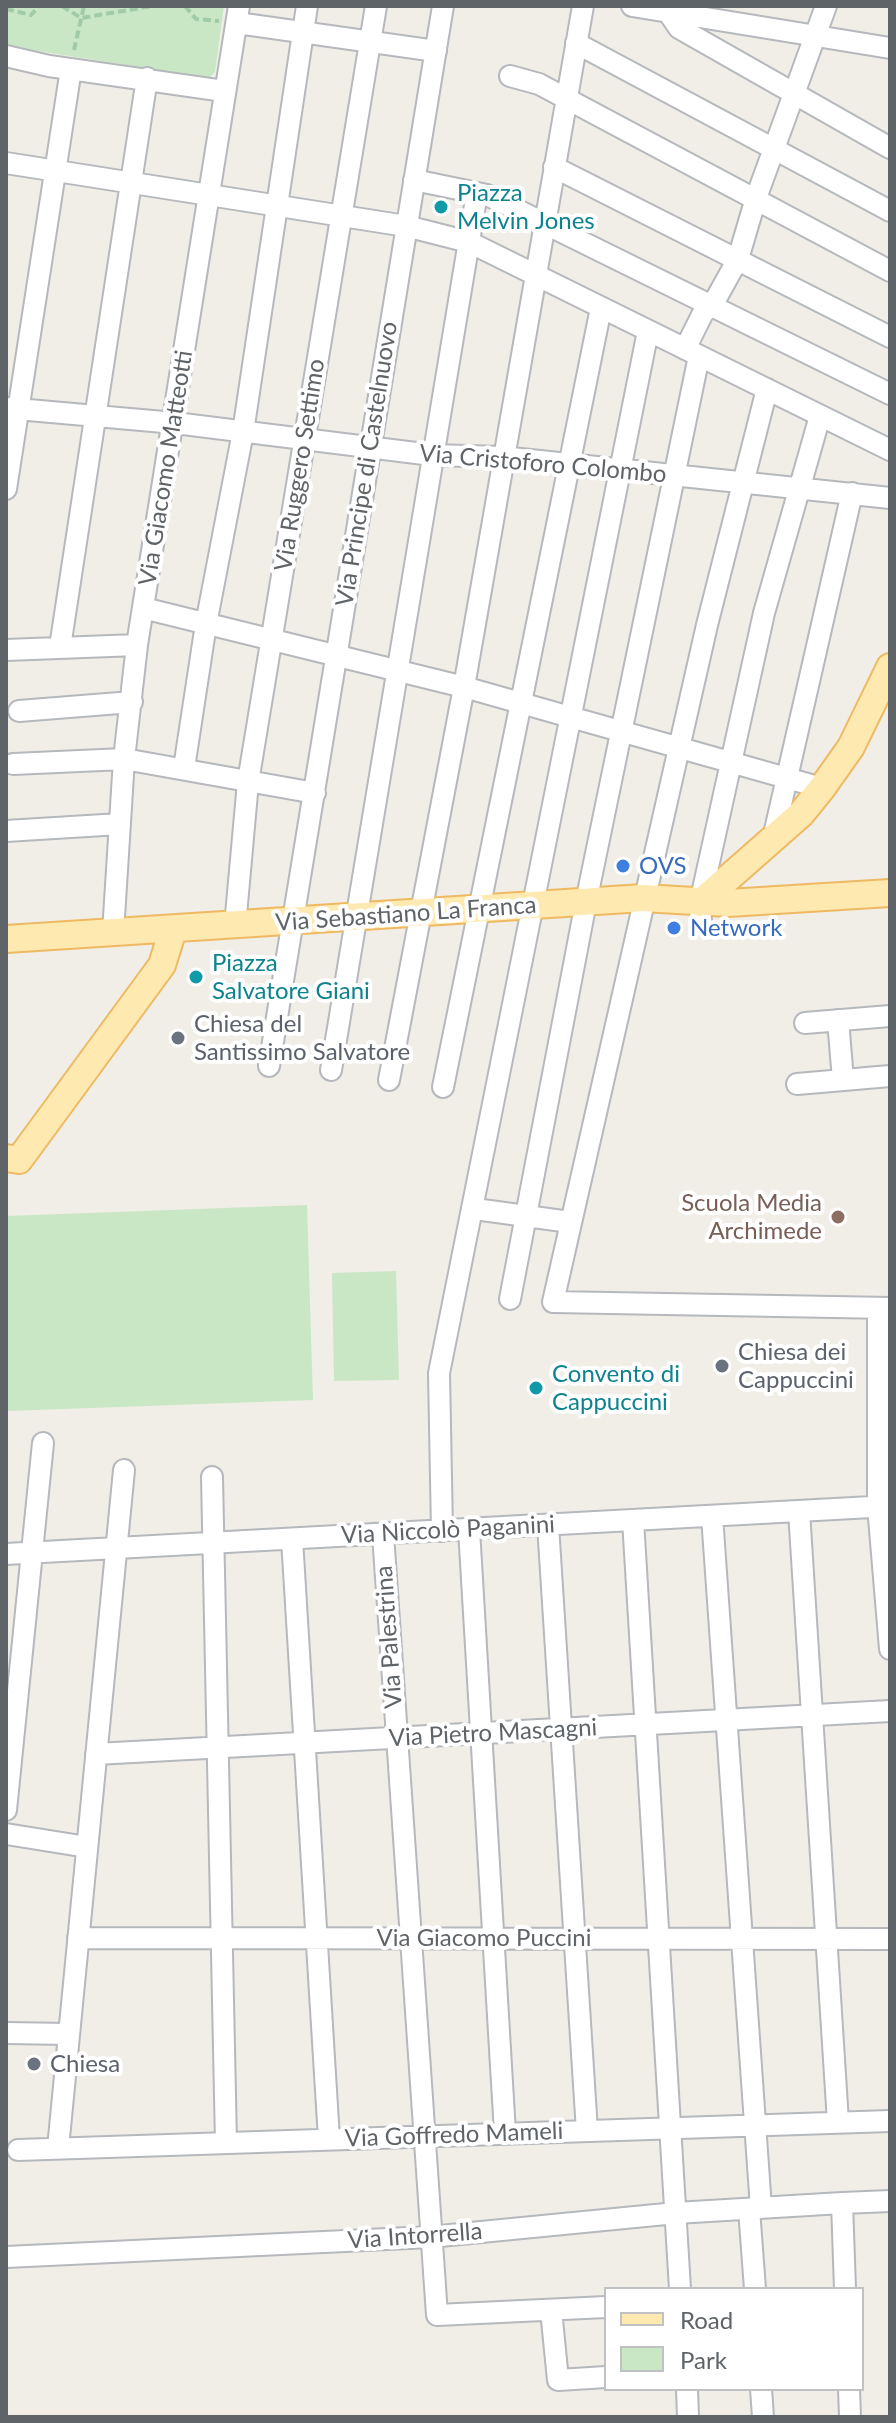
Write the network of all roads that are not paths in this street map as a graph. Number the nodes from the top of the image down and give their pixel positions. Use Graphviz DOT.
graph roads {
  1 [pos="307,6"];
  2 [pos="376,6"];
  3 [pos="443,6"];
  4 [pos="583,6"];
  5 [pos="632,6"];
  6 [pos="826,6"];
  7 [pos="668,12"];
  8 [pos="238,14"];
  9 [pos="303,32"];
  10 [pos="815,36"];
  11 [pos="371,42"];
  12 [pos="576,43"];
  13 [pos="890,48"];
  14 [pos="436,51"];
  15 [pos="6,56"];
  16 [pos="71,69"];
  17 [pos="510,76"];
  18 [pos="147,78"];
  19 [pos="224,91"];
  20 [pos="796,93"];
  21 [pos="566,99"];
  22 [pos="775,147"];
  23 [pos="890,148"];
  24 [pos="6,163"];
  25 [pos="554,167"];
  26 [pos="55,170"];
  27 [pos="414,180"];
  28 [pos="130,183"];
  29 [pos="482,194"];
  30 [pos="211,196"];
  31 [pos="756,198"];
  32 [pos="275,206"];
  33 [pos="890,211"];
  34 [pos="342,216"];
  35 [pos="546,222"];
  36 [pos="406,226"];
  37 [pos="474,245"];
  38 [pos="738,259"];
  39 [pos="890,271"];
  40 [pos="538,276"];
  41 [pos="713,304"];
  42 [pos="601,308"];
  43 [pos="648,331"];
  44 [pos="890,337"];
  45 [pos="692,352"];
  46 [pos="767,389"];
  47 [pos="890,394"];
  48 [pos="12,408"];
  49 [pos="96,416"];
  50 [pos="820,416"];
  51 [pos="175,423"];
  52 [pos="243,432"];
  53 [pos="303,441"];
  54 [pos="369,448"];
  55 [pos="890,450"];
  56 [pos="432,455"];
  57 [pos="502,457"];
  58 [pos="569,463"];
  59 [pos="619,471"];
  60 [pos="674,476"];
  61 [pos="745,482"];
  62 [pos="799,487"];
  63 [pos="6,489"];
  64 [pos="852,493"];
  65 [pos="890,498"];
  66 [pos="143,608"];
  67 [pos="206,624"];
  68 [pos="273,638"];
  69 [pos="137,645"];
  70 [pos="60,647"];
  71 [pos="6,650"];
  72 [pos="337,655"];
  73 [pos="890,667"];
  74 [pos="396,671"];
  75 [pos="464,687"];
  76 [pos="132,702"];
  77 [pos="520,703"];
  78 [pos="19,711"];
  79 [pos="571,717"];
  80 [pos="622,730"];
  81 [pos="678,746"];
  82 [pos="124,759"];
  83 [pos="731,760"];
  84 [pos="13,764"];
  85 [pos="184,768"];
  86 [pos="786,776"];
  87 [pos="248,782"];
  88 [pos="822,788"];
  89 [pos="315,793"];
  90 [pos="120,824"];
  91 [pos="6,831"];
  92 [pos="773,839"];
  93 [pos="890,893"];
  94 [pos="643,898"];
  95 [pos="586,902"];
  96 [pos="535,905"];
  97 [pos="480,909"];
  98 [pos="700,912"];
  99 [pos="420,913"];
  100 [pos="359,917"];
  101 [pos="295,922"];
  102 [pos="235,926"];
  103 [pos="173,930"];
  104 [pos="113,933"];
  105 [pos="6,939"];
  106 [pos="890,1016"];
  107 [pos="838,1020"];
  108 [pos="805,1023"];
  109 [pos="269,1066"];
  110 [pos="331,1070"];
  111 [pos="890,1076"];
  112 [pos="389,1080"];
  113 [pos="843,1080"];
  114 [pos="797,1084"];
  115 [pos="443,1087"];
  116 [pos="10,1165"];
  117 [pos="475,1209"];
  118 [pos="525,1216"];
  119 [pos="570,1222"];
  120 [pos="510,1299"];
  121 [pos="884,1308"];
  122 [pos="43,1443"];
  123 [pos="124,1470"];
  124 [pos="212,1477"];
  125 [pos="884,1506"];
  126 [pos="799,1511"];
  127 [pos="712,1516"];
  128 [pos="633,1520"];
  129 [pos="548,1525"];
  130 [pos="469,1529"];
  131 [pos="442,1531"];
  132 [pos="383,1534"];
  133 [pos="292,1539"];
  134 [pos="210,1543"];
  135 [pos="116,1548"];
  136 [pos="29,1553"];
  137 [pos="6,1554"];
  138 [pos="890,1649"];
  139 [pos="890,1711"];
  140 [pos="812,1716"];
  141 [pos="726,1720"];
  142 [pos="646,1725"];
  143 [pos="563,1729"];
  144 [pos="481,1733"];
  145 [pos="396,1738"];
  146 [pos="305,1743"];
  147 [pos="216,1747"];
  148 [pos="96,1754"];
  149 [pos="6,1810"];
  150 [pos="6,1834"];
  151 [pos="87,1847"];
  152 [pos="78,1938"];
  153 [pos="221,1938"];
  154 [pos="317,1938"];
  155 [pos="409,1938"];
  156 [pos="493,1939"];
  157 [pos="576,1939"];
  158 [pos="659,1939"];
  159 [pos="742,1939"];
  160 [pos="826,1939"];
  161 [pos="890,1939"];
  162 [pos="6,2033"];
  163 [pos="69,2034"];
  164 [pos="890,2121"];
  165 [pos="838,2122"];
  166 [pos="755,2125"];
  167 [pos="670,2128"];
  168 [pos="587,2131"];
  169 [pos="505,2133"];
  170 [pos="423,2136"];
  171 [pos="329,2139"];
  172 [pos="226,2143"];
  173 [pos="58,2148"];
  174 [pos="18,2150"];
  175 [pos="890,2201"];
  176 [pos="833,2204"];
  177 [pos="755,2208"];
  178 [pos="676,2213"];
  179 [pos="430,2237"];
  180 [pos="6,2257"];
  181 [pos="680,2287"];
  182 [pos="755,2287"];
  183 [pos="845,2287"];
  184 [pos="604,2307"];
  185 [pos="551,2310"];
  186 [pos="604,2377"];
  187 [pos="687,2391"];
  188 [pos="761,2391"];
  189 [pos="849,2391"];
  190 [pos="688,2417"];
  191 [pos="763,2417"];
  192 [pos="850,2417"];
  1 -- 9 [label="street"];
  2 -- 11 [label="street, Via Ruggero Settimo"];
  3 -- 14 [label="street, Via Principe di Castelnuovo"];
  4 -- 12 [label="street"];
  5 -- 7 [label="street"];
  6 -- 10 [label="street"];
  7 -- 10 [label="street"];
  7 -- 20 [label="street"];
  8 -- 9 [label="street"];
  8 -- 19 [label="street, Via Giacomo Matteotti"];
  9 -- 11 [label="street"];
  9 -- 32 [label="street"];
  10 -- 13 [label="street"];
  10 -- 20 [label="street"];
  11 -- 14 [label="street"];
  11 -- 34 [label="street, Via Ruggero Settimo"];
  12 -- 21 [label="street"];
  12 -- 22 [label="street"];
  14 -- 27 [label="street, Via Principe di Castelnuovo"];
  15 -- 16 [label="street"];
  16 -- 18 [label="street"];
  16 -- 26 [label="street"];
  17 -- 21 [label="street"];
  18 -- 19 [label="street"];
  18 -- 28 [label="street"];
  19 -- 30 [label="street, Via Giacomo Matteotti"];
  20 -- 22 [label="street"];
  20 -- 23 [label="street"];
  21 -- 25 [label="street"];
  21 -- 31 [label="street"];
  22 -- 31 [label="street"];
  22 -- 33 [label="street"];
  24 -- 26 [label="street"];
  25 -- 35 [label="street"];
  25 -- 38 [label="street"];
  26 -- 28 [label="street"];
  26 -- 48 [label="street"];
  27 -- 29 [label="street"];
  27 -- 36 [label="street, Via Principe di Castelnuovo"];
  28 -- 30 [label="street"];
  28 -- 49 [label="street"];
  29 -- 35 [label="street"];
  29 -- 37 [label="street"];
  30 -- 32 [label="street"];
  30 -- 51 [label="street, Via Giacomo Matteotti"];
  31 -- 38 [label="street"];
  31 -- 39 [label="street"];
  32 -- 34 [label="street"];
  32 -- 52 [label="street"];
  34 -- 36 [label="street"];
  34 -- 53 [label="street, Via Ruggero Settimo"];
  35 -- 40 [label="street"];
  35 -- 41 [label="street"];
  36 -- 37 [label="street"];
  36 -- 54 [label="street, Via Principe di Castelnuovo"];
  37 -- 40 [label="street"];
  37 -- 56 [label="street"];
  38 -- 41 [label="street"];
  38 -- 44 [label="street"];
  40 -- 42 [label="street"];
  40 -- 57 [label="street"];
  41 -- 45 [label="street"];
  41 -- 47 [label="street"];
  42 -- 43 [label="street"];
  42 -- 58 [label="street"];
  43 -- 45 [label="street"];
  43 -- 59 [label="street"];
  45 -- 46 [label="street"];
  45 -- 60 [label="street"];
  46 -- 50 [label="street"];
  46 -- 61 [label="street"];
  48 -- 49 [label="street, Via Cristoforo Colombo"];
  48 -- 63 [label="street"];
  49 -- 51 [label="street, Via Cristoforo Colombo"];
  49 -- 70 [label="street"];
  50 -- 55 [label="street"];
  50 -- 62 [label="street"];
  51 -- 52 [label="street, Via Cristoforo Colombo"];
  51 -- 66 [label="street, Via Giacomo Matteotti"];
  52 -- 53 [label="street, Via Cristoforo Colombo"];
  52 -- 67 [label="street"];
  53 -- 54 [label="street, Via Cristoforo Colombo"];
  53 -- 68 [label="street, Via Ruggero Settimo"];
  54 -- 56 [label="street, Via Cristoforo Colombo"];
  54 -- 72 [label="street, Via Principe di Castelnuovo"];
  56 -- 57 [label="street, Via Cristoforo Colombo"];
  56 -- 74 [label="street"];
  57 -- 58 [label="street, Via Cristoforo Colombo"];
  57 -- 75 [label="street"];
  58 -- 59 [label="street, Via Cristoforo Colombo"];
  58 -- 77 [label="street"];
  59 -- 60 [label="street, Via Cristoforo Colombo"];
  59 -- 79 [label="street"];
  60 -- 61 [label="street, Via Cristoforo Colombo"];
  60 -- 80 [label="street"];
  61 -- 62 [label="street, Via Cristoforo Colombo"];
  61 -- 81 [label="street"];
  62 -- 64 [label="street, Via Cristoforo Colombo"];
  62 -- 83 [label="street"];
  64 -- 65 [label="street, Via Cristoforo Colombo"];
  64 -- 86 [label="street"];
  66 -- 67 [label="street"];
  66 -- 69 [label="street, Via Giacomo Matteotti"];
  67 -- 68 [label="street"];
  67 -- 85 [label="street"];
  68 -- 72 [label="street"];
  68 -- 87 [label="street, Via Ruggero Settimo"];
  69 -- 70 [label="street"];
  69 -- 76 [label="street, Via Giacomo Matteotti"];
  70 -- 71 [label="street"];
  72 -- 74 [label="street"];
  72 -- 89 [label="street, Via Principe di Castelnuovo"];
  73 -- 88 [label="main road"];
  74 -- 75 [label="street"];
  74 -- 100 [label="street"];
  75 -- 77 [label="street"];
  75 -- 99 [label="street"];
  76 -- 78 [label="street"];
  76 -- 82 [label="street, Via Giacomo Matteotti"];
  77 -- 79 [label="street"];
  77 -- 97 [label="street"];
  79 -- 80 [label="street"];
  79 -- 96 [label="street"];
  80 -- 81 [label="street"];
  80 -- 95 [label="street"];
  81 -- 83 [label="street"];
  81 -- 94 [label="street"];
  82 -- 84 [label="street"];
  82 -- 85 [label="street"];
  82 -- 90 [label="street, Via Giacomo Matteotti"];
  83 -- 86 [label="street"];
  83 -- 98 [label="street"];
  85 -- 87 [label="street"];
  86 -- 88 [label="street"];
  86 -- 92 [label="street"];
  87 -- 89 [label="street"];
  87 -- 102 [label="street, Via Ruggero Settimo"];
  88 -- 92 [label="main road"];
  89 -- 101 [label="street, Via Principe di Castelnuovo"];
  90 -- 91 [label="street"];
  90 -- 104 [label="street, Via Giacomo Matteotti"];
  92 -- 98 [label="main road"];
  93 -- 98 [label="main road, Via Sebastiano La Franca"];
  94 -- 95 [label="main road, Via Sebastiano La Franca"];
  94 -- 98 [label="main road, Via Sebastiano La Franca"];
  94 -- 119 [label="street"];
  95 -- 96 [label="main road, Via Sebastiano La Franca"];
  95 -- 118 [label="street"];
  96 -- 97 [label="main road, Via Sebastiano La Franca"];
  96 -- 117 [label="street"];
  97 -- 99 [label="main road, Via Sebastiano La Franca"];
  97 -- 115 [label="street"];
  99 -- 100 [label="main road, Via Sebastiano La Franca"];
  99 -- 112 [label="street"];
  100 -- 101 [label="main road, Via Sebastiano La Franca"];
  100 -- 110 [label="street"];
  101 -- 102 [label="main road, Via Sebastiano La Franca"];
  101 -- 109 [label="street, Via Principe di Castelnuovo"];
  102 -- 103 [label="main road, Via Sebastiano La Franca"];
  103 -- 104 [label="main road, Via Sebastiano La Franca"];
  103 -- 116 [label="main road"];
  104 -- 105 [label="main road, Via Sebastiano La Franca"];
  106 -- 107 [label="street"];
  107 -- 108 [label="street"];
  107 -- 113 [label="street"];
  111 -- 113 [label="street"];
  113 -- 114 [label="street"];
  117 -- 118 [label="street"];
  117 -- 131 [label="street"];
  118 -- 119 [label="street"];
  118 -- 120 [label="street"];
  119 -- 121 [label="street"];
  121 -- 125 [label="street"];
  122 -- 136 [label="street"];
  123 -- 135 [label="street"];
  124 -- 134 [label="street"];
  125 -- 126 [label="street, Via Niccolò Paganini"];
  125 -- 138 [label="street"];
  126 -- 127 [label="street, Via Niccolò Paganini"];
  126 -- 140 [label="street"];
  127 -- 128 [label="street, Via Niccolò Paganini"];
  127 -- 141 [label="street"];
  128 -- 129 [label="street, Via Niccolò Paganini"];
  128 -- 142 [label="street"];
  129 -- 130 [label="street, Via Niccolò Paganini"];
  129 -- 143 [label="street"];
  130 -- 131 [label="street, Via Niccolò Paganini"];
  130 -- 144 [label="street"];
  131 -- 132 [label="street, Via Niccolò Paganini"];
  132 -- 133 [label="street, Via Niccolò Paganini"];
  132 -- 145 [label="street, Via Palestrina"];
  133 -- 134 [label="street, Via Niccolò Paganini"];
  133 -- 146 [label="street"];
  134 -- 135 [label="street, Via Niccolò Paganini"];
  134 -- 147 [label="street"];
  135 -- 136 [label="street, Via Niccolò Paganini"];
  135 -- 148 [label="street"];
  136 -- 137 [label="street, Via Niccolò Paganini"];
  136 -- 149 [label="street"];
  139 -- 140 [label="street, Via Pietro Mascagni"];
  140 -- 141 [label="street, Via Pietro Mascagni"];
  140 -- 160 [label="street"];
  141 -- 142 [label="street, Via Pietro Mascagni"];
  141 -- 159 [label="street"];
  142 -- 143 [label="street, Via Pietro Mascagni"];
  142 -- 158 [label="street"];
  143 -- 144 [label="street, Via Pietro Mascagni"];
  143 -- 157 [label="street"];
  144 -- 145 [label="street, Via Pietro Mascagni"];
  144 -- 156 [label="street"];
  145 -- 146 [label="street, Via Pietro Mascagni"];
  145 -- 155 [label="street, Via Palestrina"];
  146 -- 147 [label="street, Via Pietro Mascagni"];
  146 -- 154 [label="street"];
  147 -- 148 [label="street, Via Pietro Mascagni"];
  147 -- 153 [label="street"];
  148 -- 151 [label="street"];
  150 -- 151 [label="street"];
  151 -- 152 [label="street"];
  152 -- 153 [label="street, Via Giacomo Puccini"];
  152 -- 163 [label="street"];
  153 -- 154 [label="street, Via Giacomo Puccini"];
  153 -- 172 [label="street"];
  154 -- 155 [label="street, Via Giacomo Puccini"];
  154 -- 171 [label="street"];
  155 -- 156 [label="street, Via Giacomo Puccini"];
  155 -- 170 [label="street, Via Palestrina"];
  156 -- 157 [label="street, Via Giacomo Puccini"];
  156 -- 169 [label="street"];
  157 -- 158 [label="street, Via Giacomo Puccini"];
  157 -- 168 [label="street"];
  158 -- 159 [label="street, Via Giacomo Puccini"];
  158 -- 167 [label="street"];
  159 -- 160 [label="street, Via Giacomo Puccini"];
  159 -- 166 [label="street"];
  160 -- 161 [label="street, Via Giacomo Puccini"];
  160 -- 165 [label="street"];
  162 -- 163 [label="street"];
  163 -- 173 [label="street"];
  164 -- 165 [label="street, Via Goffredo Mameli"];
  165 -- 166 [label="street, Via Goffredo Mameli"];
  166 -- 167 [label="street, Via Goffredo Mameli"];
  166 -- 177 [label="street"];
  167 -- 168 [label="street, Via Goffredo Mameli"];
  167 -- 178 [label="street"];
  168 -- 169 [label="street, Via Goffredo Mameli"];
  169 -- 170 [label="street, Via Goffredo Mameli"];
  170 -- 171 [label="street, Via Goffredo Mameli"];
  170 -- 179 [label="street, Via Palestrina"];
  171 -- 172 [label="street, Via Goffredo Mameli"];
  172 -- 173 [label="street, Via Goffredo Mameli"];
  173 -- 174 [label="street, Via Goffredo Mameli"];
  175 -- 176 [label="street, Via Intorrella"];
  176 -- 177 [label="street, Via Intorrella"];
  176 -- 183 [label="street"];
  177 -- 178 [label="street, Via Intorrella"];
  177 -- 182 [label="street"];
  178 -- 179 [label="street, Via Intorrella"];
  178 -- 181 [label="street"];
  179 -- 180 [label="street, Via Intorrella"];
  179 -- 185 [label="street, Via Palestrina"];
  184 -- 185 [label="street"];
  185 -- 186 [label="street"];
  187 -- 190 [label="street"];
  188 -- 191 [label="street"];
  189 -- 192 [label="street"];
}
